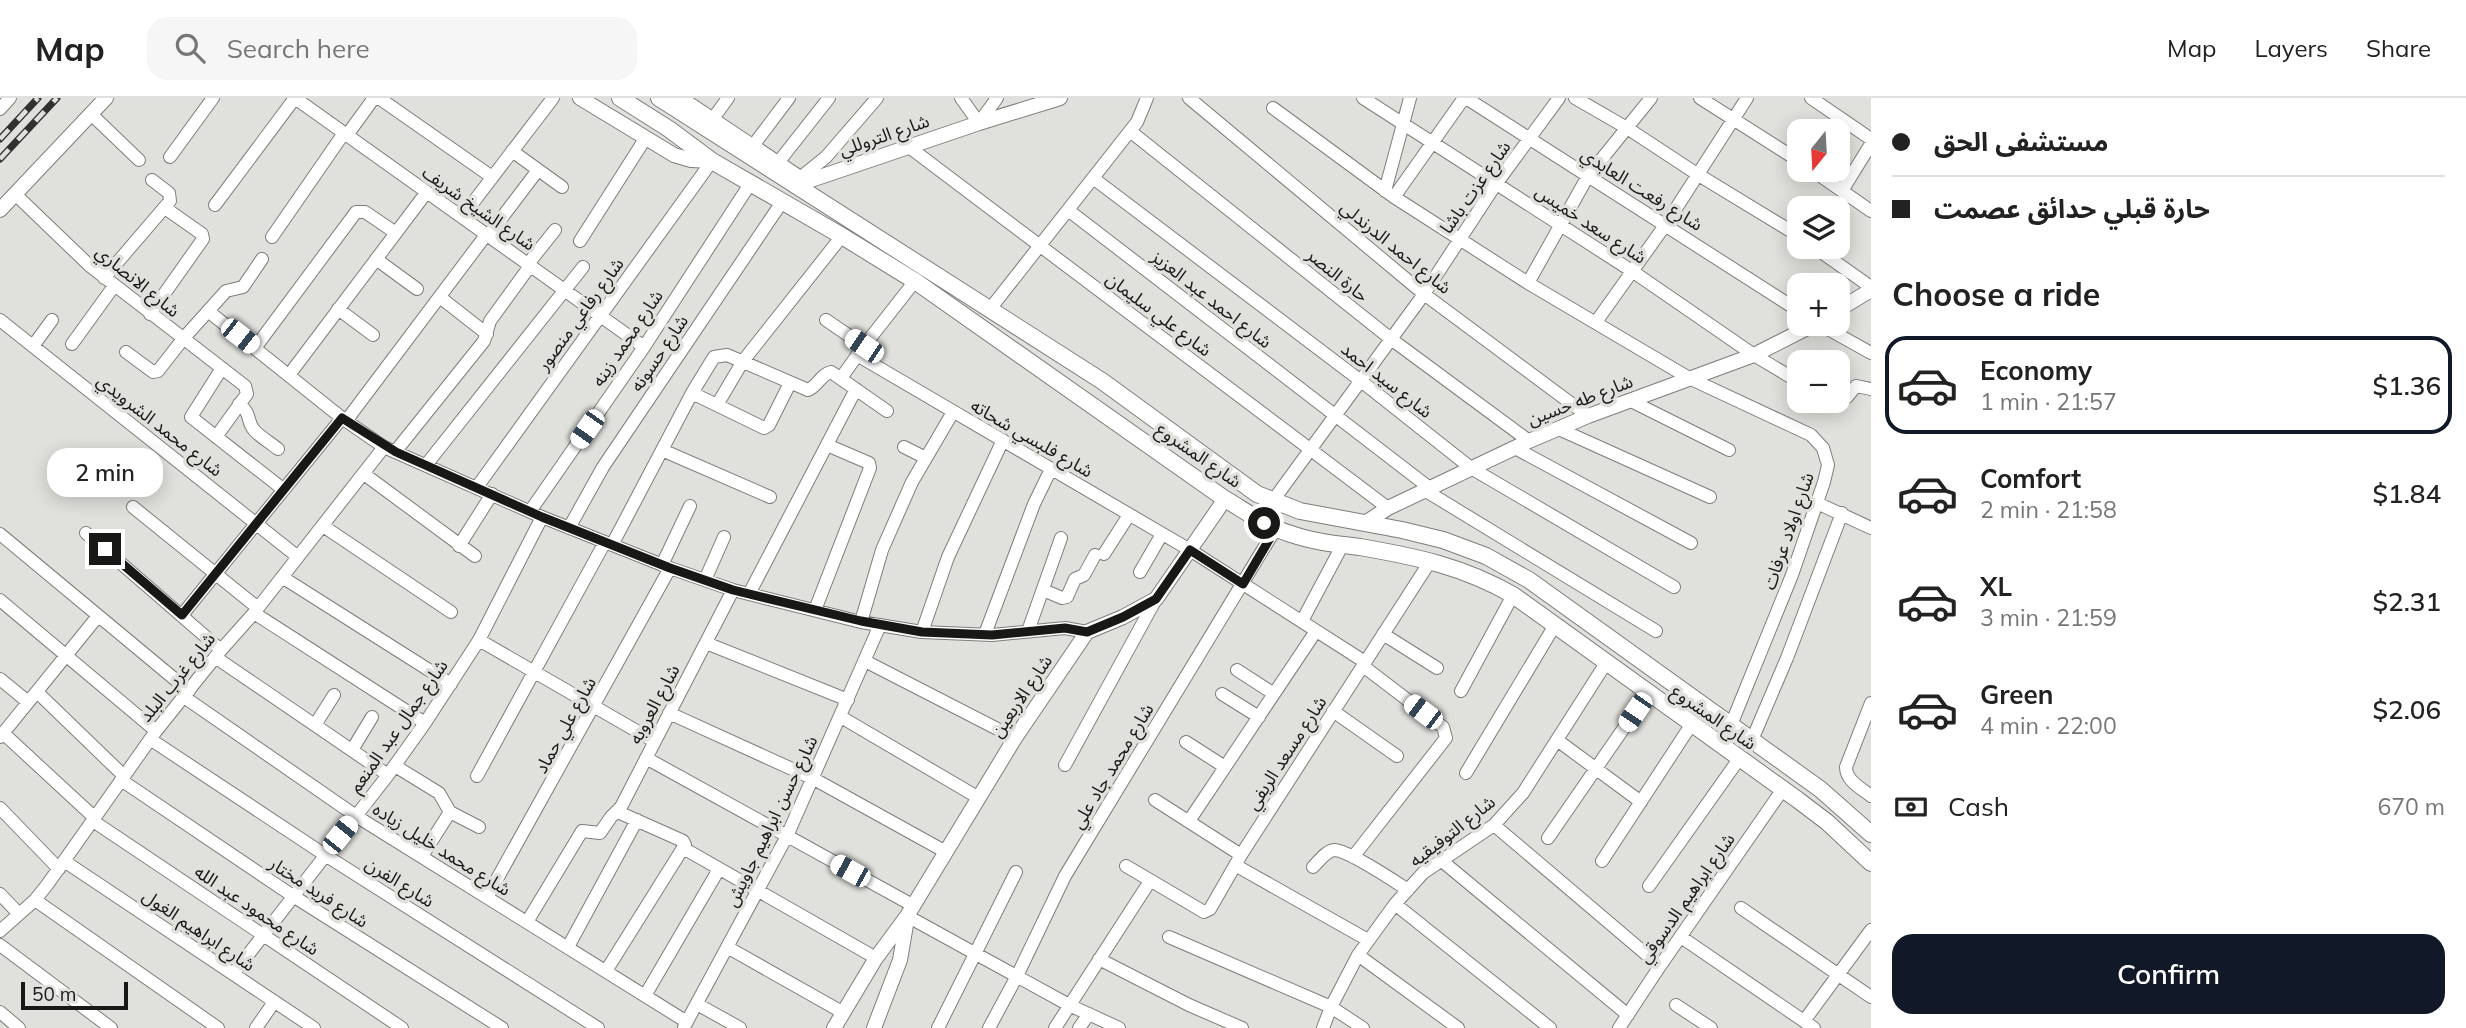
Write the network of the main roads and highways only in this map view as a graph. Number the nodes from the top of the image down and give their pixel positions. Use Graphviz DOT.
graph roads {
  1 [pos="620,98"];
  2 [pos="659,98"];
  3 [pos="1871,834"];
  4 [pos="1871,863"];
  1 -- 4 [label="main road, شارع المشروع"];
  2 -- 3 [label="main road, شارع المشروع"];
}
